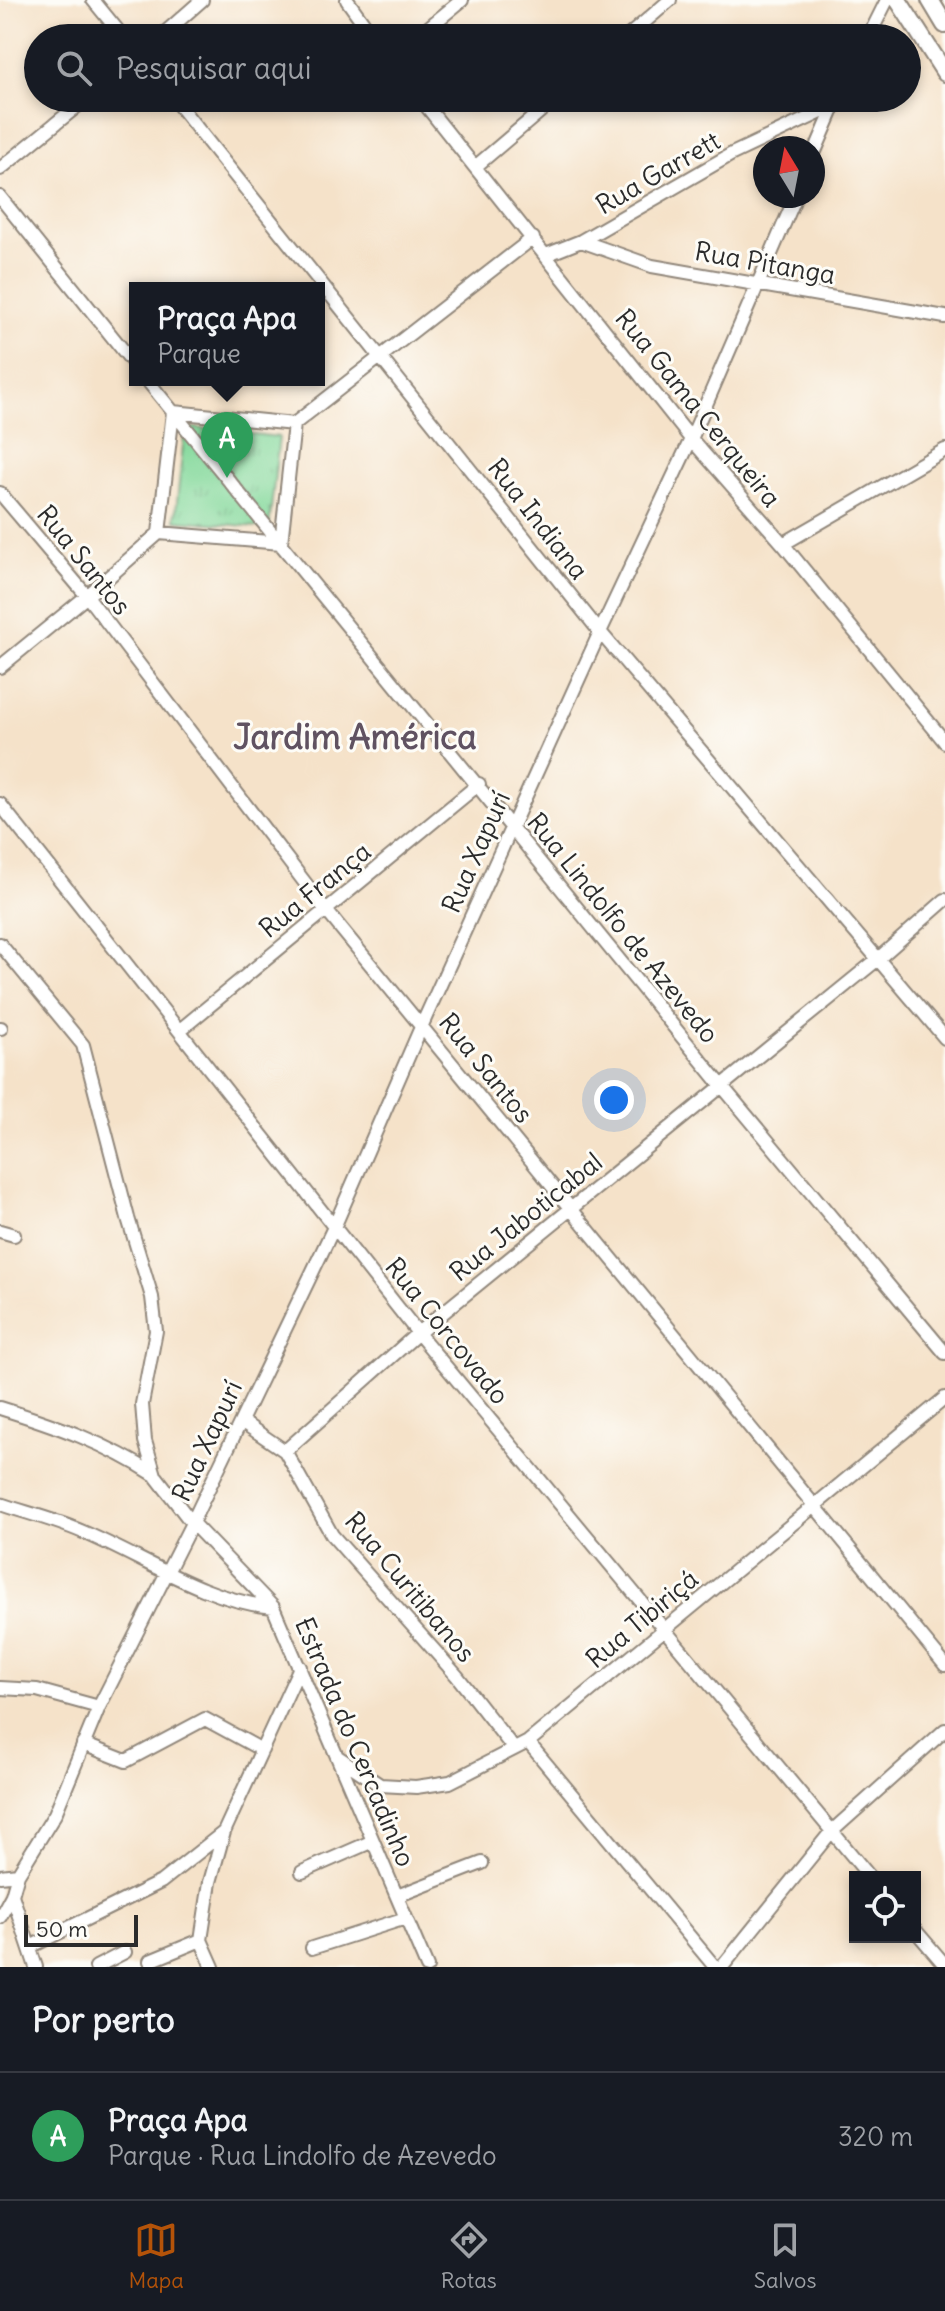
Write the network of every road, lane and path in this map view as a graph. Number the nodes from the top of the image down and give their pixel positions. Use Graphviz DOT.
graph roads {
  1 [pos="93,0"];
  2 [pos="202,0"];
  3 [pos="347,0"];
  4 [pos="462,0"];
  5 [pos="670,0"];
  6 [pos="887,0"];
  7 [pos="898,0"];
  8 [pos="930,0"];
  9 [pos="113,24"];
  10 [pos="175,24"];
  11 [pos="364,24"];
  12 [pos="433,24"];
  13 [pos="642,24"];
  14 [pos="875,24"];
  15 [pos="913,24"];
  16 [pos="945,25"];
  17 [pos="921,36"];
  18 [pos="945,73"];
  19 [pos="70,112"];
  20 [pos="184,112"];
  21 [pos="431,112"];
  22 [pos="540,112"];
  23 [pos="816,112"];
  24 [pos="832,112"];
  25 [pos="822,136"];
  26 [pos="475,167"];
  27 [pos="0,169"];
  28 [pos="0,197"];
  29 [pos="791,208"];
  30 [pos="533,238"];
  31 [pos="581,241"];
  32 [pos="546,255"];
  33 [pos="321,282"];
  34 [pos="758,285"];
  35 [pos="325,287"];
  36 [pos="945,317"];
  37 [pos="381,356"];
  38 [pos="129,358"];
  39 [pos="152,386"];
  40 [pos="173,412"];
  41 [pos="294,424"];
  42 [pos="691,439"];
  43 [pos="945,450"];
  44 [pos="0,493"];
  45 [pos="159,533"];
  46 [pos="281,543"];
  47 [pos="783,544"];
  48 [pos="87,596"];
  49 [pos="600,632"];
  50 [pos="0,667"];
  51 [pos="945,742"];
  52 [pos="479,784"];
  53 [pos="0,804"];
  54 [pos="512,826"];
  55 [pos="945,900"];
  56 [pos="325,909"];
  57 [pos="0,944"];
  58 [pos="878,959"];
  59 [pos="422,1025"];
  60 [pos="180,1030"];
  61 [pos="945,1038"];
  62 [pos="722,1086"];
  63 [pos="573,1208"];
  64 [pos="335,1225"];
  65 [pos="0,1231"];
  66 [pos="14,1235"];
  67 [pos="418,1333"];
  68 [pos="945,1353"];
  69 [pos="945,1398"];
  70 [pos="0,1408"];
  71 [pos="241,1421"];
  72 [pos="285,1451"];
  73 [pos="155,1475"];
  74 [pos="0,1504"];
  75 [pos="814,1506"];
  76 [pos="192,1523"];
  77 [pos="167,1572"];
  78 [pos="273,1607"];
  79 [pos="664,1630"];
  80 [pos="945,1665"];
  81 [pos="300,1667"];
  82 [pos="0,1688"];
  83 [pos="99,1707"];
  84 [pos="945,1730"];
  85 [pos="528,1742"];
  86 [pos="83,1744"];
  87 [pos="514,1749"];
  88 [pos="262,1750"];
  89 [pos="337,1757"];
  90 [pos="224,1832"];
  91 [pos="831,1832"];
  92 [pos="373,1841"];
  93 [pos="482,1863"];
  94 [pos="865,1871"];
  95 [pos="302,1872"];
  96 [pos="18,1874"];
  97 [pos="0,1876"];
  98 [pos="12,1895"];
  99 [pos="397,1896"];
  100 [pos="0,1917"];
  101 [pos="406,1918"];
  102 [pos="921,1937"];
  103 [pos="201,1940"];
  104 [pos="30,1947"];
  105 [pos="312,1948"];
  106 [pos="125,1952"];
  107 [pos="150,1961"];
  108 [pos="945,1965"];
  109 [pos="36,1967"];
  110 [pos="96,1967"];
  111 [pos="213,1967"];
  112 [pos="427,1967"];
  113 [pos="715,1967"];
  114 [pos="722,1967"];
  1 -- 9 [label="street"];
  2 -- 10 [label="street"];
  3 -- 11 [label="street"];
  4 -- 12 [label="street"];
  5 -- 13 [label="street"];
  6 -- 14 [label="street"];
  7 -- 15 [label="main road"];
  8 -- 16 [label="main road"];
  17 -- 18 [label="main road"];
  19 -- 27 [label="street"];
  20 -- 33 [label="street, Rua Indiana"];
  21 -- 26 [label="street, Rua Gama Cerqueira"];
  22 -- 26 [label="street"];
  23 -- 31 [label="street, Rua Garrett"];
  24 -- 25 [label="street"];
  26 -- 30 [label="street, Rua Gama Cerqueira"];
  28 -- 38 [label="street"];
  29 -- 34 [label="street, Rua Xapurí"];
  30 -- 32 [label="street, Rua Gama Cerqueira"];
  30 -- 37 [label="street"];
  31 -- 32 [label="street, Rua Garrett"];
  31 -- 34 [label="street, Rua Pitanga"];
  32 -- 42 [label="street, Rua Gama Cerqueira"];
  34 -- 36 [label="street, Rua Pitanga"];
  34 -- 42 [label="street, Rua Xapurí"];
  35 -- 37 [label="street, Rua Indiana"];
  37 -- 41 [label="street"];
  37 -- 49 [label="street, Rua Indiana"];
  39 -- 40 [label="street, Rua Lindolfo de Azevedo"];
  40 -- 41 [label="street"];
  40 -- 45 [label="street"];
  40 -- 46 [label="street, Rua Lindolfo de Azevedo"];
  41 -- 46 [label="street"];
  42 -- 47 [label="street, Rua Gama Cerqueira"];
  42 -- 49 [label="street, Rua Xapurí"];
  43 -- 47 [label="street"];
  44 -- 48 [label="street, Rua Santos"];
  45 -- 46 [label="street"];
  45 -- 48 [label="street"];
  46 -- 52 [label="street, Rua Lindolfo de Azevedo"];
  47 -- 51 [label="street, Rua Gama Cerqueira"];
  48 -- 50 [label="street"];
  48 -- 56 [label="street, Rua Santos"];
  49 -- 54 [label="street, Rua Xapurí"];
  49 -- 58 [label="street, Rua Indiana"];
  52 -- 54 [label="street, Rua Lindolfo de Azevedo"];
  52 -- 56 [label="street, Rua França"];
  53 -- 60 [label="street, Rua Corcovado"];
  54 -- 59 [label="street, Rua Xapurí"];
  54 -- 62 [label="street, Rua Lindolfo de Azevedo"];
  55 -- 58 [label="street, Rua Jaboticabal"];
  56 -- 59 [label="street, Rua Santos"];
  56 -- 60 [label="street, Rua França"];
  57 -- 73 [label="street, Estrada do Cercadinho"];
  58 -- 61 [label="street, Rua Indiana"];
  58 -- 62 [label="street, Rua Jaboticabal"];
  59 -- 63 [label="street, Rua Santos"];
  59 -- 64 [label="street, Rua Xapurí"];
  60 -- 64 [label="street, Rua Corcovado"];
  62 -- 63 [label="street, Rua Jaboticabal"];
  62 -- 68 [label="street, Rua Lindolfo de Azevedo"];
  63 -- 67 [label="street, Rua Jaboticabal"];
  63 -- 75 [label="street, Rua Santos"];
  64 -- 67 [label="street, Rua Corcovado"];
  64 -- 71 [label="street, Rua Xapurí"];
  65 -- 66 [label="street"];
  67 -- 72 [label="street, Rua Jaboticabal"];
  67 -- 79 [label="street, Rua Corcovado"];
  69 -- 75 [label="street, Rua Tibiriçá"];
  70 -- 73 [label="street"];
  71 -- 72 [label="street, Rua Curitibanos"];
  71 -- 76 [label="street, Rua Xapurí"];
  72 -- 87 [label="street, Rua Curitibanos"];
  73 -- 76 [label="street, Estrada do Cercadinho"];
  74 -- 77 [label="street"];
  75 -- 79 [label="street, Rua Tibiriçá"];
  75 -- 80 [label="street, Rua Santos"];
  76 -- 77 [label="street, Rua Xapurí"];
  76 -- 78 [label="street, Estrada do Cercadinho"];
  77 -- 78 [label="street"];
  77 -- 83 [label="street, Rua Xapurí"];
  78 -- 81 [label="street, Estrada do Cercadinho"];
  79 -- 85 [label="street, Rua Tibiriçá"];
  79 -- 91 [label="street, Rua Corcovado"];
  81 -- 88 [label="street"];
  81 -- 89 [label="street, Estrada do Cercadinho"];
  82 -- 83 [label="street"];
  83 -- 86 [label="street, Rua Xapurí"];
  84 -- 91 [label="street"];
  85 -- 87 [label="street, Rua Tibiriçá"];
  85 -- 113 [label="street"];
  86 -- 88 [label="street"];
  86 -- 96 [label="street, Rua Xapurí"];
  87 -- 89 [label="street, Rua Tibiriçá"];
  88 -- 90 [label="street"];
  89 -- 92 [label="street, Estrada do Cercadinho"];
  90 -- 103 [label="street"];
  90 -- 104 [label="street"];
  91 -- 94 [label="street, Rua Corcovado"];
  91 -- 114 [label="street"];
  92 -- 95 [label="street"];
  92 -- 99 [label="street, Estrada do Cercadinho"];
  93 -- 99 [label="street"];
  96 -- 97 [label="street"];
  96 -- 98 [label="street, Rua Xapurí"];
  98 -- 100 [label="street, Rua Xapurí"];
  98 -- 104 [label="street"];
  99 -- 101 [label="street, Estrada do Cercadinho"];
  101 -- 105 [label="street"];
  101 -- 112 [label="street, Estrada do Cercadinho"];
  102 -- 108 [label="street"];
  103 -- 107 [label="street"];
  103 -- 111 [label="street"];
  104 -- 109 [label="street"];
  106 -- 110 [label="street"];
}
